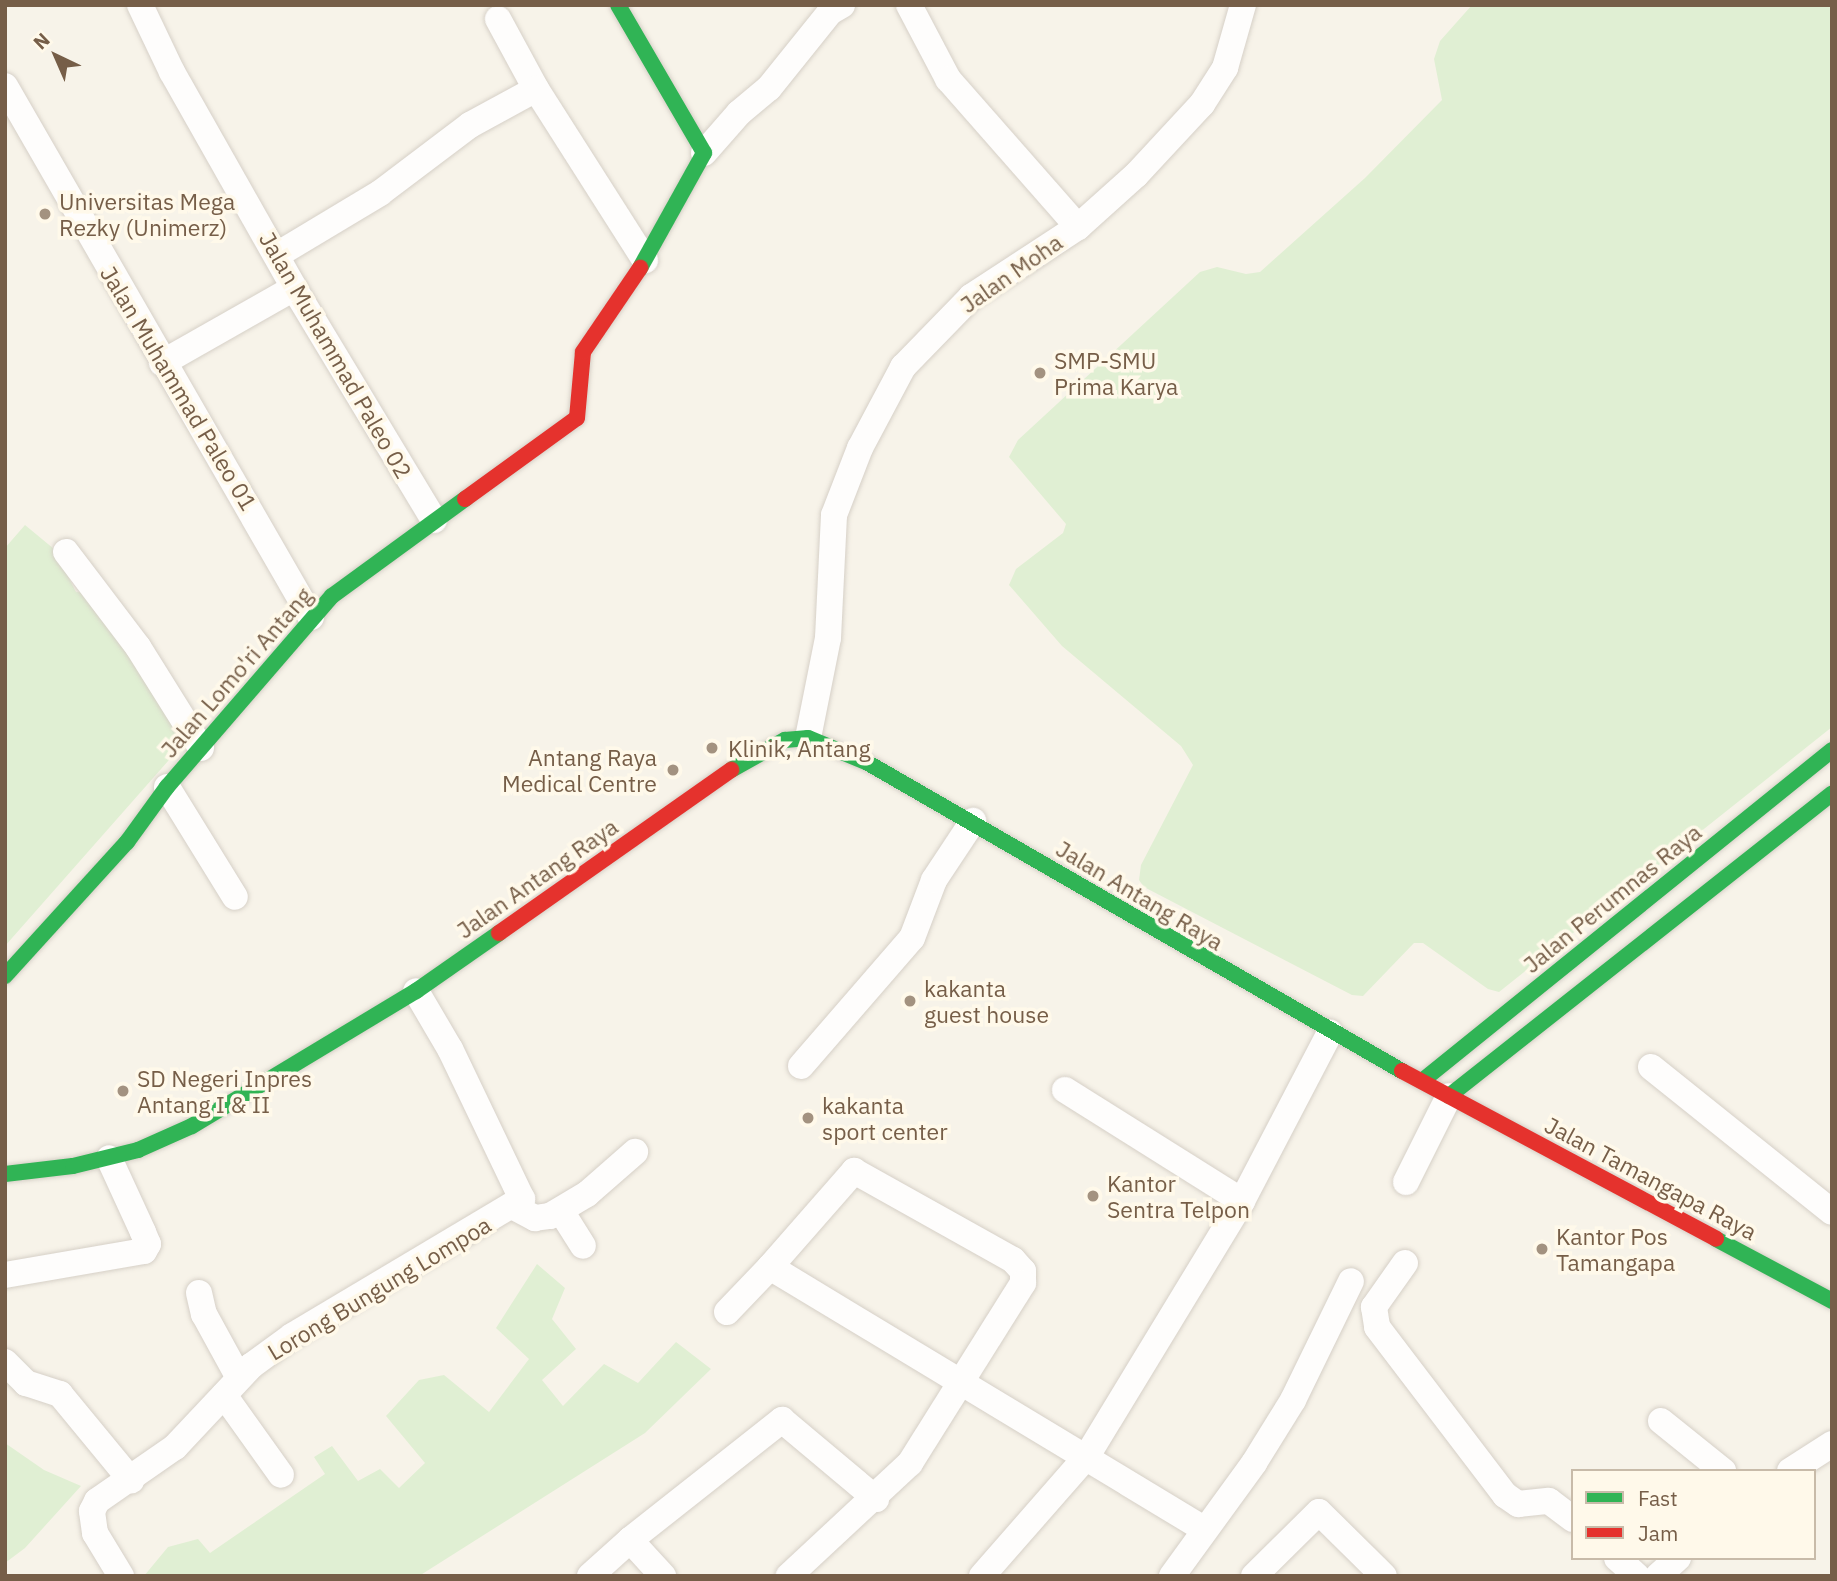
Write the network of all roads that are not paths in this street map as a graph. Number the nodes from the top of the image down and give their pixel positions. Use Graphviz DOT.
graph roads {
  1 [pos="140,5"];
  2 [pos="618,5"];
  3 [pos="842,5"];
  4 [pos="909,5"];
  5 [pos="1244,5"];
  6 [pos="498,19"];
  7 [pos="5,86"];
  8 [pos="536,89"];
  9 [pos="704,153"];
  10 [pos="1077,227"];
  11 [pos="277,255"];
  12 [pos="645,260"];
  13 [pos="294,288"];
  14 [pos="162,363"];
  15 [pos="434,520"];
  16 [pos="66,552"];
  17 [pos="311,617"];
  18 [pos="808,738"];
  19 [pos="201,748"];
  20 [pos="1832,750"];
  21 [pos="167,787"];
  22 [pos="1832,794"];
  23 [pos="972,821"];
  24 [pos="235,897"];
  25 [pos="5,976"];
  26 [pos="416,991"];
  27 [pos="1330,1033"];
  28 [pos="801,1066"];
  29 [pos="1651,1067"];
  30 [pos="1422,1081"];
  31 [pos="1065,1090"];
  32 [pos="1449,1096"];
  33 [pos="635,1152"];
  34 [pos="108,1157"];
  35 [pos="5,1174"];
  36 [pos="1406,1182"];
  37 [pos="1242,1201"];
  38 [pos="514,1207"];
  39 [pos="561,1211"];
  40 [pos="1832,1212"];
  41 [pos="583,1246"];
  42 [pos="1405,1263"];
  43 [pos="769,1267"];
  44 [pos="5,1275"];
  45 [pos="1351,1281"];
  46 [pos="199,1293"];
  47 [pos="1832,1301"];
  48 [pos="727,1312"];
  49 [pos="5,1363"];
  50 [pos="960,1384"];
  51 [pos="231,1386"];
  52 [pos="1661,1421"];
  53 [pos="1832,1444"];
  54 [pos="1087,1456"];
  55 [pos="1721,1469"];
  56 [pos="1793,1469"];
  57 [pos="281,1475"];
  58 [pos="131,1479"];
  59 [pos="876,1499"];
  60 [pos="1571,1518"];
  61 [pos="1204,1529"];
  62 [pos="630,1541"];
  63 [pos="1619,1560"];
  64 [pos="1676,1560"];
  65 [pos="1186,1572"];
  66 [pos="121,1576"];
  67 [pos="590,1576"];
  68 [pos="663,1576"];
  69 [pos="789,1576"];
  70 [pos="982,1576"];
  71 [pos="1254,1576"];
  72 [pos="1384,1576"];
  73 [pos="1637,1576"];
  74 [pos="1658,1576"];
  1 -- 11 [label="street, Jalan Muhammad Paleo 02"];
  2 -- 9 [label="street"];
  3 -- 9 [label="street"];
  4 -- 10 [label="street"];
  5 -- 10 [label="street, Jalan Moha"];
  6 -- 8 [label="street"];
  7 -- 14 [label="street, Jalan Muhammad Paleo 01"];
  8 -- 11 [label="street"];
  8 -- 12 [label="street"];
  9 -- 12 [label="street"];
  10 -- 18 [label="street, Jalan Moha"];
  11 -- 13 [label="street, Jalan Muhammad Paleo 02"];
  12 -- 15 [label="street, Jalan Lomo'ri Antang"];
  13 -- 14 [label="street"];
  13 -- 15 [label="street, Jalan Muhammad Paleo 02"];
  14 -- 17 [label="street, Jalan Muhammad Paleo 01"];
  15 -- 17 [label="street, Jalan Lomo'ri Antang"];
  16 -- 19 [label="street"];
  17 -- 19 [label="street, Jalan Lomo'ri Antang"];
  18 -- 23 [label="street, Jalan Antang Raya"];
  18 -- 26 [label="street, Jalan Antang Raya"];
  19 -- 21 [label="street, Jalan Lomo'ri Antang"];
  20 -- 30 [label="street, Jalan Perumnas Raya"];
  21 -- 24 [label="street"];
  21 -- 25 [label="street, Jalan Lomo'ri Antang"];
  22 -- 32 [label="street"];
  23 -- 27 [label="street, Jalan Antang Raya"];
  23 -- 28 [label="street"];
  26 -- 34 [label="street, Jalan Antang Raya"];
  26 -- 38 [label="street, Lorong Bungung Lompoa"];
  27 -- 30 [label="street, Jalan Antang Raya"];
  27 -- 37 [label="street"];
  29 -- 40 [label="street"];
  30 -- 32 [label="street, Jalan Antang Raya"];
  31 -- 37 [label="street"];
  32 -- 36 [label="street"];
  32 -- 47 [label="street, Jalan Tamangapa Raya"];
  33 -- 39 [label="street"];
  34 -- 35 [label="street, Jalan Antang Raya"];
  34 -- 44 [label="street"];
  37 -- 54 [label="street"];
  38 -- 39 [label="street, Lorong Bungung Lompoa"];
  38 -- 51 [label="street, Lorong Bungung Lompoa"];
  39 -- 41 [label="street"];
  42 -- 60 [label="street"];
  43 -- 48 [label="street"];
  43 -- 50 [label="street"];
  43 -- 50 [label="street"];
  45 -- 61 [label="street"];
  46 -- 51 [label="street"];
  49 -- 58 [label="street"];
  50 -- 54 [label="street"];
  50 -- 59 [label="street"];
  51 -- 57 [label="street"];
  51 -- 58 [label="street, Lorong Bungung Lompoa"];
  52 -- 55 [label="street"];
  53 -- 56 [label="street"];
  54 -- 61 [label="street"];
  54 -- 70 [label="street"];
  58 -- 66 [label="street, Lorong Bungung Lompoa"];
  59 -- 62 [label="street"];
  59 -- 69 [label="street"];
  61 -- 65 [label="street"];
  62 -- 67 [label="street"];
  62 -- 68 [label="street"];
  63 -- 73 [label="street"];
  64 -- 74 [label="street"];
  71 -- 72 [label="street"];
}
